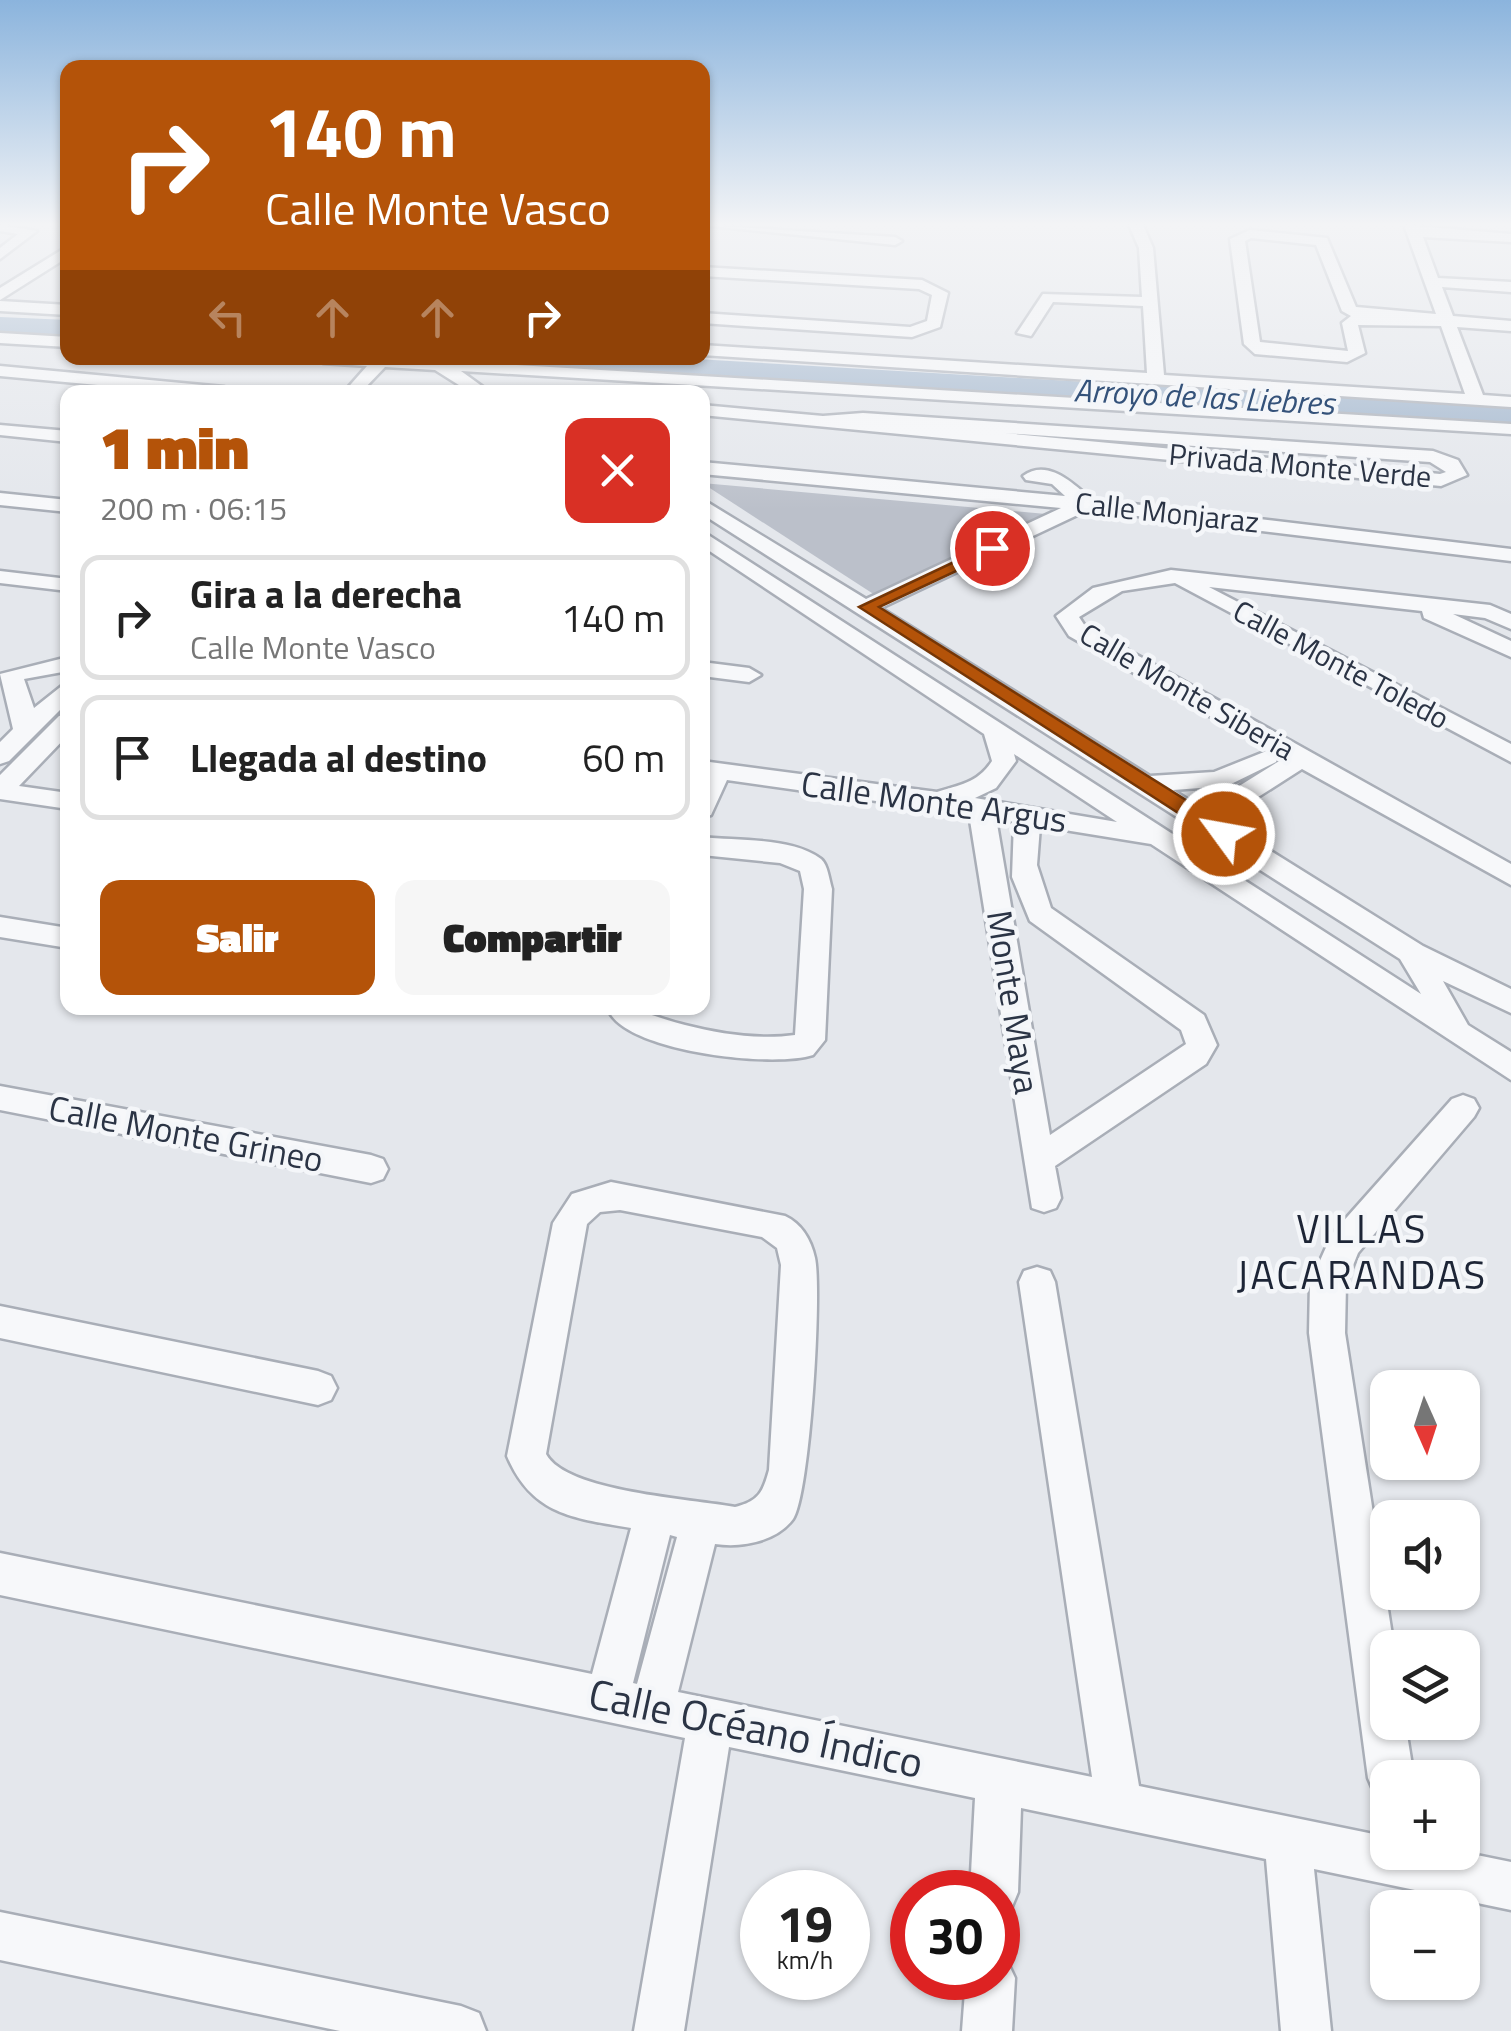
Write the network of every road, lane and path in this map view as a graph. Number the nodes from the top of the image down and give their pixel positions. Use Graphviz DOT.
graph roads {
  1 [pos="870,320"];
  2 [pos="1033,320"];
  3 [pos="1150,320"];
  4 [pos="1249,320"];
  5 [pos="1438,320"];
  6 [pos="1451,321"];
  7 [pos="1511,326"];
  8 [pos="1025,333"];
  9 [pos="0,338"];
  10 [pos="60,342"];
  11 [pos="710,351"];
  12 [pos="856,361"];
  13 [pos="377,365"];
  14 [pos="405,365"];
  15 [pos="438,365"];
  16 [pos="0,371"];
  17 [pos="558,372"];
  18 [pos="1156,379"];
  19 [pos="149,385"];
  20 [pos="359,385"];
  21 [pos="384,385"];
  22 [pos="470,385"];
  23 [pos="526,385"];
  24 [pos="1476,400"];
  25 [pos="1511,402"];
  26 [pos="710,411"];
  27 [pos="825,420"];
  28 [pos="1511,429"];
  29 [pos="0,430"];
  30 [pos="1025,430"];
  31 [pos="1070,434"];
  32 [pos="60,436"];
  33 [pos="1045,442"];
  34 [pos="710,469"];
  35 [pos="1032,476"];
  36 [pos="1058,478"];
  37 [pos="999,496"];
  38 [pos="0,499"];
  39 [pos="1085,504"];
  40 [pos="60,505"];
  41 [pos="710,510"];
  42 [pos="710,542"];
  43 [pos="1511,555"];
  44 [pos="1171,576"];
  45 [pos="0,577"];
  46 [pos="60,584"];
  47 [pos="1404,600"];
  48 [pos="867,607"];
  49 [pos="1511,622"];
  50 [pos="1511,650"];
  51 [pos="60,665"];
  52 [pos="710,671"];
  53 [pos="5,674"];
  54 [pos="749,676"];
  55 [pos="60,684"];
  56 [pos="60,694"];
  57 [pos="1005,695"];
  58 [pos="964,708"];
  59 [pos="995,728"];
  60 [pos="60,729"];
  61 [pos="24,731"];
  62 [pos="1293,753"];
  63 [pos="1511,754"];
  64 [pos="0,756"];
  65 [pos="710,770"];
  66 [pos="1146,784"];
  67 [pos="0,791"];
  68 [pos="60,800"];
  69 [pos="936,800"];
  70 [pos="981,806"];
  71 [pos="1029,814"];
  72 [pos="1224,834"];
  73 [pos="1166,838"];
  74 [pos="710,847"];
  75 [pos="1192,856"];
  76 [pos="1511,876"];
  77 [pos="1027,886"];
  78 [pos="994,888"];
  79 [pos="0,927"];
  80 [pos="60,937"];
  81 [pos="1412,953"];
  82 [pos="1376,978"];
  83 [pos="1511,1002"];
  84 [pos="630,1015"];
  85 [pos="1458,1033"];
  86 [pos="1511,1068"];
  87 [pos="0,1098"];
  88 [pos="1463,1108"];
  89 [pos="1038,1160"];
  90 [pos="371,1169"];
  91 [pos="1044,1198"];
  92 [pos="1037,1282"];
  93 [pos="0,1322"];
  94 [pos="318,1388"];
  95 [pos="655,1513"];
  96 [pos="701,1521"];
  97 [pos="0,1574"];
  98 [pos="608,1697"];
  99 [pos="653,1706"];
  100 [pos="712,1718"];
  101 [pos="1388,1760"];
  102 [pos="999,1779"];
  103 [pos="1119,1804"];
  104 [pos="1288,1838"];
  105 [pos="1370,1852"];
  106 [pos="995,1870"];
  107 [pos="1451,1870"];
  108 [pos="1511,1886"];
  109 [pos="0,1936"];
  110 [pos="989,2000"];
  111 [pos="460,2031"];
  112 [pos="659,2031"];
  113 [pos="987,2031"];
  114 [pos="1306,2031"];
  1 -- 12 [label="street"];
  2 -- 8 [label="street"];
  3 -- 18 [label="street"];
  4 -- 6 [label="street"];
  5 -- 6 [label="street"];
  6 -- 7 [label="street"];
  6 -- 24 [label="street"];
  9 -- 10 [label="street"];
  11 -- 12 [label="street"];
  12 -- 18 [label="street"];
  13 -- 20 [label="street"];
  14 -- 21 [label="street"];
  15 -- 17 [label="street"];
  15 -- 22 [label="street"];
  16 -- 19 [label="street"];
  17 -- 23 [label="street"];
  17 -- 28 [label="street"];
  18 -- 24 [label="street"];
  24 -- 25 [label="street"];
  26 -- 27 [label="street, Privada Monte Verde"];
  27 -- 30 [label="street, Privada Monte Verde"];
  27 -- 33 [label="street, Privada Monte Verde"];
  29 -- 32 [label="street"];
  30 -- 31 [label="street, Privada Monte Verde"];
  30 -- 33 [label="street, Privada Monte Verde"];
  31 -- 33 [label="street, Privada Monte Verde"];
  31 -- 33 [label="street, Privada Monte Verde"];
  33 -- 35 [label="street"];
  33 -- 36 [label="street"];
  34 -- 37 [label="street, Calle Monjaraz"];
  35 -- 36 [label="street"];
  35 -- 37 [label="street"];
  36 -- 39 [label="street"];
  37 -- 39 [label="street, Calle Monjaraz"];
  38 -- 40 [label="street"];
  39 -- 43 [label="street, Calle Monjaraz"];
  39 -- 48 [label="street"];
  41 -- 48 [label="street"];
  42 -- 58 [label="street"];
  44 -- 47 [label="street, Calle Monte Siberia"];
  44 -- 62 [label="street, Calle Monte Siberia"];
  44 -- 63 [label="street, Calle Monte Toledo"];
  45 -- 46 [label="street"];
  47 -- 49 [label="street, Calle Monte Siberia"];
  47 -- 50 [label="street, Calle Monte Siberia"];
  48 -- 57 [label="street"];
  51 -- 53 [label="street"];
  52 -- 54 [label="street"];
  53 -- 55 [label="street"];
  53 -- 61 [label="street"];
  56 -- 61 [label="street"];
  57 -- 58 [label="street"];
  57 -- 66 [label="street"];
  58 -- 59 [label="street"];
  59 -- 69 [label="street"];
  59 -- 73 [label="street"];
  60 -- 67 [label="street"];
  61 -- 64 [label="street"];
  62 -- 66 [label="street"];
  62 -- 72 [label="street"];
  62 -- 76 [label="street, Calle Monte Siberia"];
  65 -- 69 [label="street, Calle Monte Argus"];
  66 -- 72 [label="street"];
  67 -- 68 [label="street"];
  69 -- 70 [label="street, Calle Monte Argus"];
  70 -- 71 [label="street, Calle Monte Argus"];
  70 -- 78 [label="street, Monte Maya"];
  71 -- 73 [label="street, Calle Monte Argus"];
  71 -- 77 [label="street, Monte Maya"];
  72 -- 75 [label="street"];
  72 -- 81 [label="street"];
  73 -- 75 [label="street"];
  74 -- 84 [label="street"];
  75 -- 82 [label="street"];
  77 -- 78 [label="street"];
  77 -- 89 [label="street"];
  78 -- 89 [label="street, Monte Maya"];
  79 -- 80 [label="street"];
  81 -- 82 [label="street"];
  81 -- 83 [label="street"];
  81 -- 85 [label="street"];
  82 -- 85 [label="street"];
  85 -- 86 [label="street"];
  87 -- 90 [label="street, Calle Monte Grineo"];
  88 -- 101 [label="street"];
  89 -- 91 [label="street, Monte Maya"];
  92 -- 103 [label="street"];
  93 -- 94 [label="street"];
  95 -- 96 [label="street"];
  95 -- 96 [label="street"];
  95 -- 98 [label="street"];
  96 -- 99 [label="street"];
  97 -- 98 [label="street, Calle Océano Índico"];
  98 -- 99 [label="street, Calle Océano Índico"];
  99 -- 100 [label="street, Calle Océano Índico"];
  100 -- 102 [label="street, Calle Océano Índico"];
  100 -- 112 [label="street"];
  102 -- 103 [label="street, Calle Océano Índico"];
  102 -- 106 [label="street"];
  103 -- 104 [label="street, Calle Océano Índico"];
  104 -- 105 [label="street, Calle Océano Índico"];
  104 -- 114 [label="street"];
  107 -- 108 [label="street, Calle Océano Índico"];
  109 -- 111 [label="street"];
  110 -- 113 [label="street"];
}
